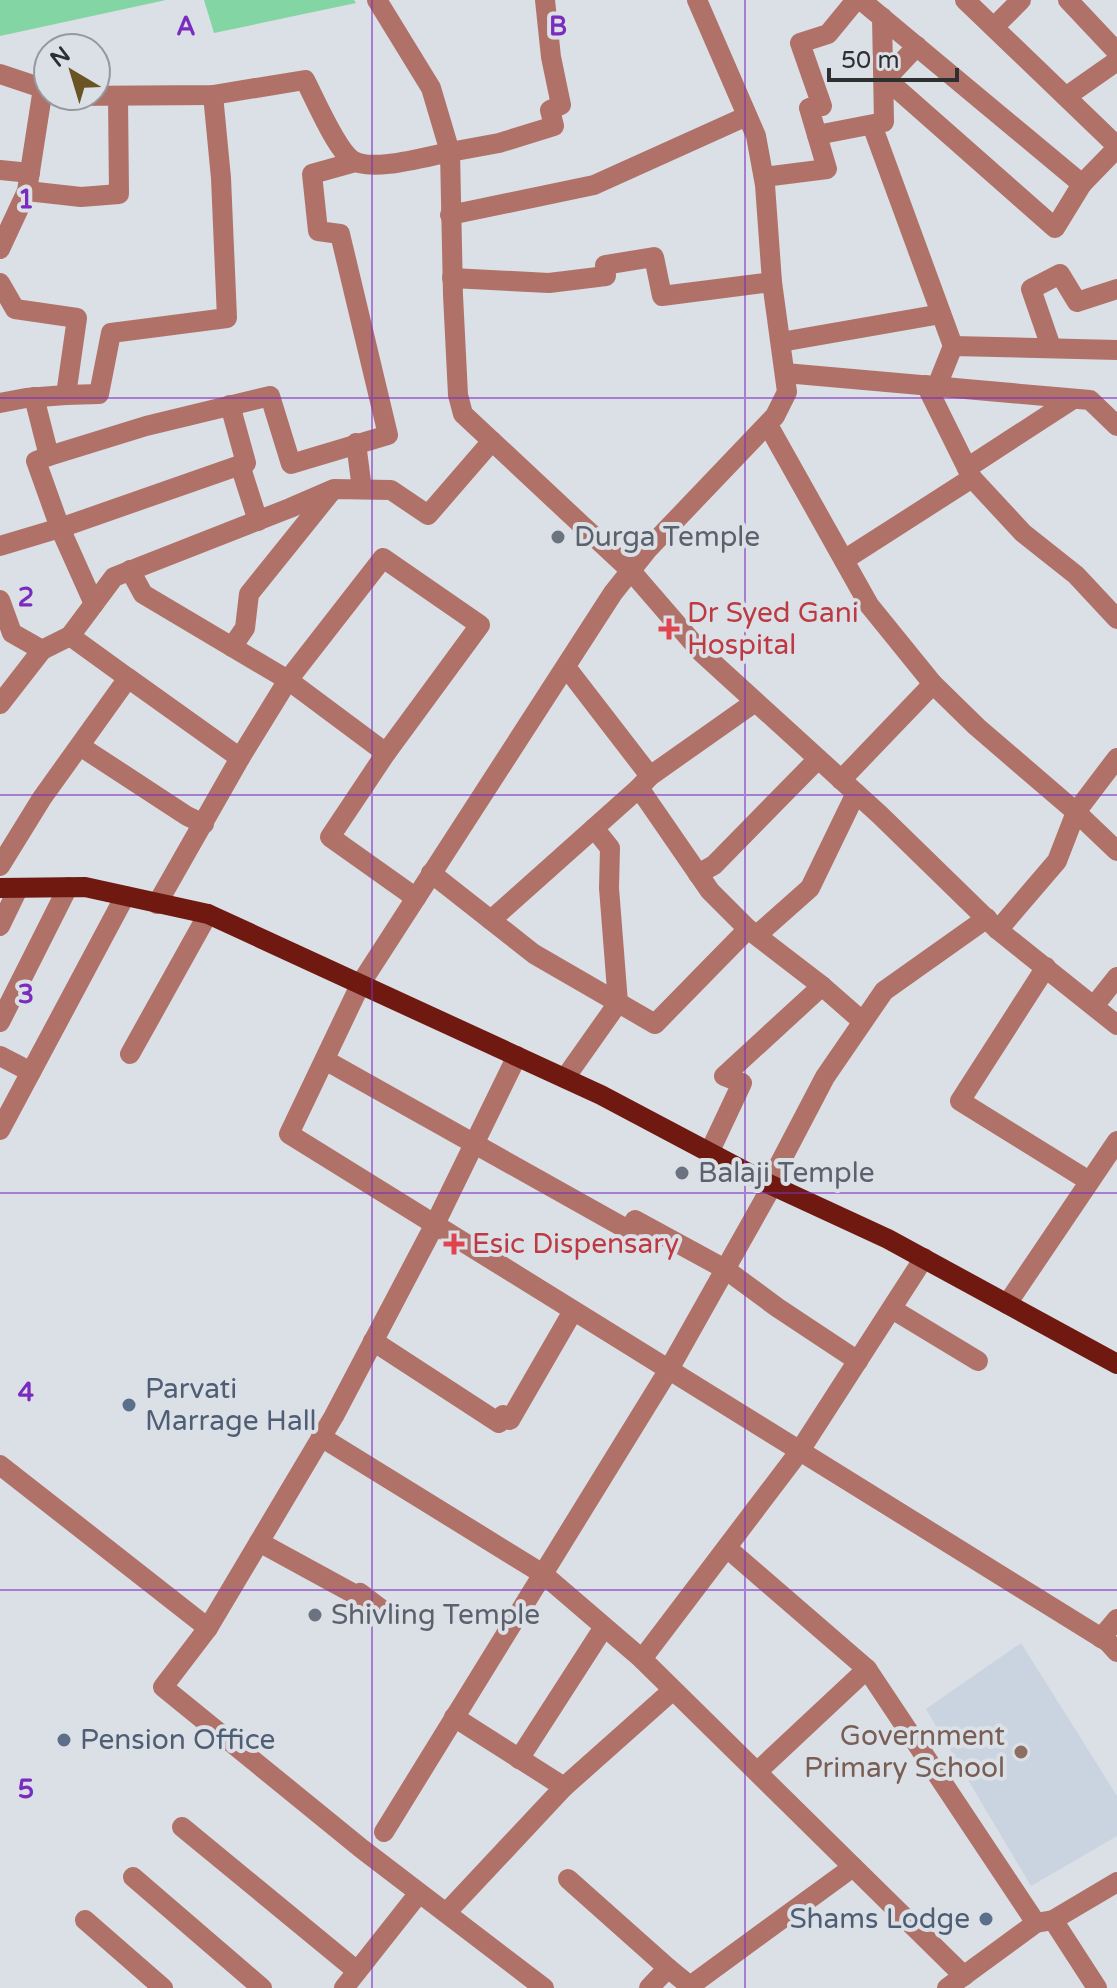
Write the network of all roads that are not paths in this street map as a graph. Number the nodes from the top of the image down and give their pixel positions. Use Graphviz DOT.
graph roads {
  1 [pos="377,0"];
  2 [pos="545,0"];
  3 [pos="697,0"];
  4 [pos="859,0"];
  5 [pos="965,0"];
  6 [pos="1021,0"];
  7 [pos="1068,0"];
  8 [pos="882,17"];
  9 [pos="994,27"];
  10 [pos="917,46"];
  11 [pos="1117,52"];
  12 [pos="1117,61"];
  13 [pos="0,74"];
  14 [pos="32,84"];
  15 [pos="213,95"];
  16 [pos="112,96"];
  17 [pos="118,96"];
  18 [pos="1067,96"];
  19 [pos="42,112"];
  20 [pos="747,116"];
  21 [pos="872,125"];
  22 [pos="817,135"];
  23 [pos="1117,147"];
  24 [pos="450,152"];
  25 [pos="355,162"];
  26 [pos="0,170"];
  27 [pos="764,177"];
  28 [pos="28,182"];
  29 [pos="1082,184"];
  30 [pos="450,215"];
  31 [pos="0,249"];
  32 [pos="452,278"];
  33 [pos="772,282"];
  34 [pos="0,283"];
  35 [pos="1117,289"];
  36 [pos="941,314"];
  37 [pos="781,342"];
  38 [pos="953,346"];
  39 [pos="1051,347"];
  40 [pos="1117,350"];
  41 [pos="785,373"];
  42 [pos="932,386"];
  43 [pos="66,395"];
  44 [pos="34,397"];
  45 [pos="1073,399"];
  46 [pos="0,403"];
  47 [pos="230,405"];
  48 [pos="768,425"];
  49 [pos="1117,426"];
  50 [pos="492,441"];
  51 [pos="356,443"];
  52 [pos="49,456"];
  53 [pos="240,465"];
  54 [pos="969,473"];
  55 [pos="334,489"];
  56 [pos="362,489"];
  57 [pos="258,521"];
  58 [pos="60,528"];
  59 [pos="0,546"];
  60 [pos="844,560"];
  61 [pos="130,570"];
  62 [pos="631,571"];
  63 [pos="0,600"];
  64 [pos="94,604"];
  65 [pos="1117,619"];
  66 [pos="6,636"];
  67 [pos="70,636"];
  68 [pos="232,647"];
  69 [pos="42,650"];
  70 [pos="566,667"];
  71 [pos="128,678"];
  72 [pos="288,680"];
  73 [pos="933,684"];
  74 [pos="755,702"];
  75 [pos="0,704"];
  76 [pos="80,746"];
  77 [pos="386,753"];
  78 [pos="240,758"];
  79 [pos="1117,758"];
  80 [pos="818,759"];
  81 [pos="644,782"];
  82 [pos="848,786"];
  83 [pos="1076,812"];
  84 [pos="204,824"];
  85 [pos="594,828"];
  86 [pos="1117,851"];
  87 [pos="0,866"];
  88 [pos="431,873"];
  89 [pos="698,874"];
  90 [pos="68,887"];
  91 [pos="9,888"];
  92 [pos="125,896"];
  93 [pos="416,898"];
  94 [pos="157,904"];
  95 [pos="208,914"];
  96 [pos="491,920"];
  97 [pos="993,924"];
  98 [pos="0,926"];
  99 [pos="752,932"];
  100 [pos="1046,967"];
  101 [pos="1117,977"];
  102 [pos="361,983"];
  103 [pos="822,986"];
  104 [pos="618,1003"];
  105 [pos="1094,1006"];
  106 [pos="862,1021"];
  107 [pos="0,1022"];
  108 [pos="1117,1025"];
  109 [pos="130,1054"];
  110 [pos="0,1056"];
  111 [pos="517,1056"];
  112 [pos="325,1060"];
  113 [pos="31,1072"];
  114 [pos="565,1078"];
  115 [pos="0,1130"];
  116 [pos="1117,1141"];
  117 [pos="474,1144"];
  118 [pos="709,1153"];
  119 [pos="1089,1181"];
  120 [pos="770,1185"];
  121 [pos="435,1224"];
  122 [pos="924,1258"];
  123 [pos="725,1269"];
  124 [pos="1007,1304"];
  125 [pos="892,1309"];
  126 [pos="573,1311"];
  127 [pos="373,1341"];
  128 [pos="858,1361"];
  129 [pos="978,1361"];
  130 [pos="1117,1364"];
  131 [pos="668,1371"];
  132 [pos="321,1437"];
  133 [pos="799,1452"];
  134 [pos="0,1465"];
  135 [pos="259,1542"];
  136 [pos="727,1548"];
  137 [pos="543,1574"];
  138 [pos="385,1612"];
  139 [pos="1117,1619"];
  140 [pos="604,1627"];
  141 [pos="208,1628"];
  142 [pos="1101,1638"];
  143 [pos="1117,1652"];
  144 [pos="642,1659"];
  145 [pos="867,1669"];
  146 [pos="673,1690"];
  147 [pos="454,1717"];
  148 [pos="519,1759"];
  149 [pos="757,1772"];
  150 [pos="564,1787"];
  151 [pos="182,1827"];
  152 [pos="384,1832"];
  153 [pos="853,1867"];
  154 [pos="133,1877"];
  155 [pos="568,1879"];
  156 [pos="1117,1882"];
  157 [pos="419,1893"];
  158 [pos="446,1913"];
  159 [pos="85,1920"];
  160 [pos="1045,1922"];
  161 [pos="668,1968"];
  162 [pos="357,1971"];
  163 [pos="964,1976"];
  164 [pos="163,1988"];
  165 [pos="262,1988"];
  166 [pos="344,1988"];
  167 [pos="544,1988"];
  168 [pos="649,1988"];
  169 [pos="947,1988"];
  170 [pos="1097,1988"];
  1 -- 24 [label="street"];
  2 -- 24 [label="street"];
  3 -- 20 [label="street"];
  4 -- 8 [label="street"];
  4 -- 22 [label="street"];
  5 -- 9 [label="street"];
  6 -- 9 [label="street"];
  7 -- 11 [label="street"];
  8 -- 10 [label="street"];
  8 -- 21 [label="street"];
  9 -- 18 [label="street"];
  10 -- 29 [label="street"];
  10 -- 29 [label="street"];
  12 -- 18 [label="street"];
  13 -- 14 [label="street"];
  15 -- 17 [label="street"];
  15 -- 25 [label="street"];
  15 -- 43 [label="street"];
  16 -- 17 [label="street"];
  17 -- 28 [label="street"];
  18 -- 23 [label="street"];
  19 -- 28 [label="street"];
  20 -- 27 [label="street"];
  20 -- 30 [label="street"];
  21 -- 22 [label="street"];
  21 -- 36 [label="street"];
  22 -- 27 [label="street"];
  23 -- 29 [label="street"];
  24 -- 25 [label="street"];
  24 -- 30 [label="street"];
  25 -- 51 [label="street"];
  26 -- 28 [label="street"];
  27 -- 33 [label="street"];
  28 -- 31 [label="street"];
  30 -- 32 [label="street"];
  32 -- 33 [label="street"];
  32 -- 50 [label="street"];
  33 -- 37 [label="street"];
  34 -- 43 [label="street"];
  35 -- 39 [label="street"];
  36 -- 37 [label="street"];
  36 -- 38 [label="street"];
  37 -- 41 [label="street"];
  38 -- 39 [label="street"];
  38 -- 42 [label="street"];
  39 -- 40 [label="street"];
  41 -- 42 [label="street"];
  41 -- 48 [label="street"];
  42 -- 45 [label="street"];
  42 -- 54 [label="street"];
  43 -- 44 [label="street"];
  44 -- 46 [label="street"];
  44 -- 52 [label="street"];
  45 -- 49 [label="street"];
  45 -- 54 [label="street"];
  47 -- 51 [label="street"];
  47 -- 52 [label="street"];
  47 -- 53 [label="street"];
  48 -- 60 [label="street"];
  48 -- 62 [label="street"];
  50 -- 56 [label="street"];
  50 -- 62 [label="street"];
  51 -- 56 [label="street"];
  52 -- 58 [label="street"];
  53 -- 57 [label="street"];
  53 -- 58 [label="street"];
  54 -- 60 [label="street"];
  54 -- 65 [label="street"];
  55 -- 56 [label="street"];
  55 -- 57 [label="street"];
  55 -- 68 [label="street"];
  57 -- 61 [label="street"];
  58 -- 59 [label="street"];
  58 -- 64 [label="street"];
  60 -- 73 [label="street"];
  61 -- 64 [label="street"];
  61 -- 68 [label="street"];
  62 -- 70 [label="street"];
  62 -- 74 [label="street"];
  63 -- 66 [label="street"];
  64 -- 67 [label="street"];
  66 -- 69 [label="street"];
  67 -- 69 [label="street"];
  67 -- 71 [label="street"];
  68 -- 72 [label="street"];
  69 -- 75 [label="street"];
  70 -- 81 [label="street"];
  70 -- 88 [label="street"];
  71 -- 76 [label="street"];
  71 -- 78 [label="street"];
  72 -- 77 [label="street"];
  72 -- 77 [label="street"];
  72 -- 78 [label="street"];
  73 -- 82 [label="street"];
  73 -- 83 [label="street"];
  74 -- 80 [label="street"];
  74 -- 81 [label="street"];
  76 -- 84 [label="street"];
  76 -- 87 [label="street"];
  77 -- 93 [label="street"];
  78 -- 84 [label="street"];
  79 -- 83 [label="street"];
  80 -- 82 [label="street"];
  80 -- 89 [label="street"];
  81 -- 85 [label="street"];
  81 -- 89 [label="street"];
  82 -- 97 [label="street"];
  82 -- 99 [label="street"];
  83 -- 86 [label="street"];
  83 -- 97 [label="street"];
  84 -- 94 [label="street"];
  85 -- 96 [label="street"];
  85 -- 104 [label="street"];
  88 -- 93 [label="street"];
  88 -- 96 [label="street"];
  89 -- 99 [label="street"];
  90 -- 91 [label="main road"];
  90 -- 92 [label="main road"];
  90 -- 107 [label="street"];
  91 -- 98 [label="street"];
  92 -- 94 [label="main road"];
  92 -- 113 [label="street"];
  93 -- 102 [label="street"];
  94 -- 95 [label="main road"];
  95 -- 102 [label="main road"];
  95 -- 109 [label="street"];
  96 -- 104 [label="street"];
  97 -- 100 [label="street"];
  97 -- 106 [label="street"];
  99 -- 103 [label="street"];
  99 -- 104 [label="street"];
  100 -- 105 [label="street"];
  100 -- 119 [label="street"];
  101 -- 105 [label="street"];
  102 -- 111 [label="main road"];
  102 -- 112 [label="street"];
  103 -- 106 [label="street"];
  103 -- 118 [label="street"];
  104 -- 114 [label="street"];
  105 -- 108 [label="street"];
  106 -- 120 [label="street"];
  110 -- 113 [label="street"];
  111 -- 114 [label="main road"];
  111 -- 117 [label="street"];
  112 -- 117 [label="street"];
  112 -- 121 [label="street"];
  113 -- 115 [label="street"];
  114 -- 118 [label="main road"];
  116 -- 119 [label="street"];
  117 -- 121 [label="street"];
  117 -- 123 [label="street"];
  118 -- 120 [label="main road"];
  119 -- 124 [label="street"];
  120 -- 122 [label="main road"];
  120 -- 123 [label="street"];
  121 -- 126 [label="street"];
  121 -- 127 [label="street"];
  122 -- 124 [label="main road"];
  122 -- 125 [label="street"];
  123 -- 128 [label="street"];
  123 -- 131 [label="street"];
  124 -- 130 [label="main road"];
  125 -- 128 [label="street"];
  125 -- 129 [label="street"];
  126 -- 127 [label="street"];
  126 -- 131 [label="street"];
  127 -- 132 [label="street"];
  128 -- 133 [label="street"];
  131 -- 133 [label="street"];
  131 -- 137 [label="street"];
  132 -- 135 [label="street"];
  132 -- 137 [label="street"];
  133 -- 136 [label="street"];
  133 -- 142 [label="street"];
  134 -- 141 [label="street"];
  135 -- 138 [label="street"];
  135 -- 141 [label="street"];
  136 -- 144 [label="street"];
  136 -- 145 [label="street"];
  137 -- 140 [label="street"];
  137 -- 147 [label="street"];
  139 -- 142 [label="street"];
  140 -- 144 [label="street"];
  140 -- 148 [label="street"];
  141 -- 157 [label="street"];
  142 -- 143 [label="street"];
  144 -- 146 [label="street"];
  145 -- 149 [label="street"];
  145 -- 160 [label="street"];
  146 -- 149 [label="street"];
  146 -- 150 [label="street"];
  147 -- 148 [label="street"];
  147 -- 152 [label="street"];
  148 -- 150 [label="street"];
  149 -- 153 [label="street"];
  150 -- 158 [label="street"];
  151 -- 162 [label="street"];
  153 -- 161 [label="street"];
  153 -- 163 [label="street"];
  154 -- 165 [label="street"];
  155 -- 161 [label="street"];
  156 -- 160 [label="street"];
  157 -- 158 [label="street"];
  157 -- 162 [label="street"];
  158 -- 167 [label="street"];
  159 -- 164 [label="street"];
  160 -- 163 [label="street"];
  160 -- 170 [label="street"];
  161 -- 168 [label="street"];
  162 -- 166 [label="street"];
  163 -- 169 [label="street"];
}
